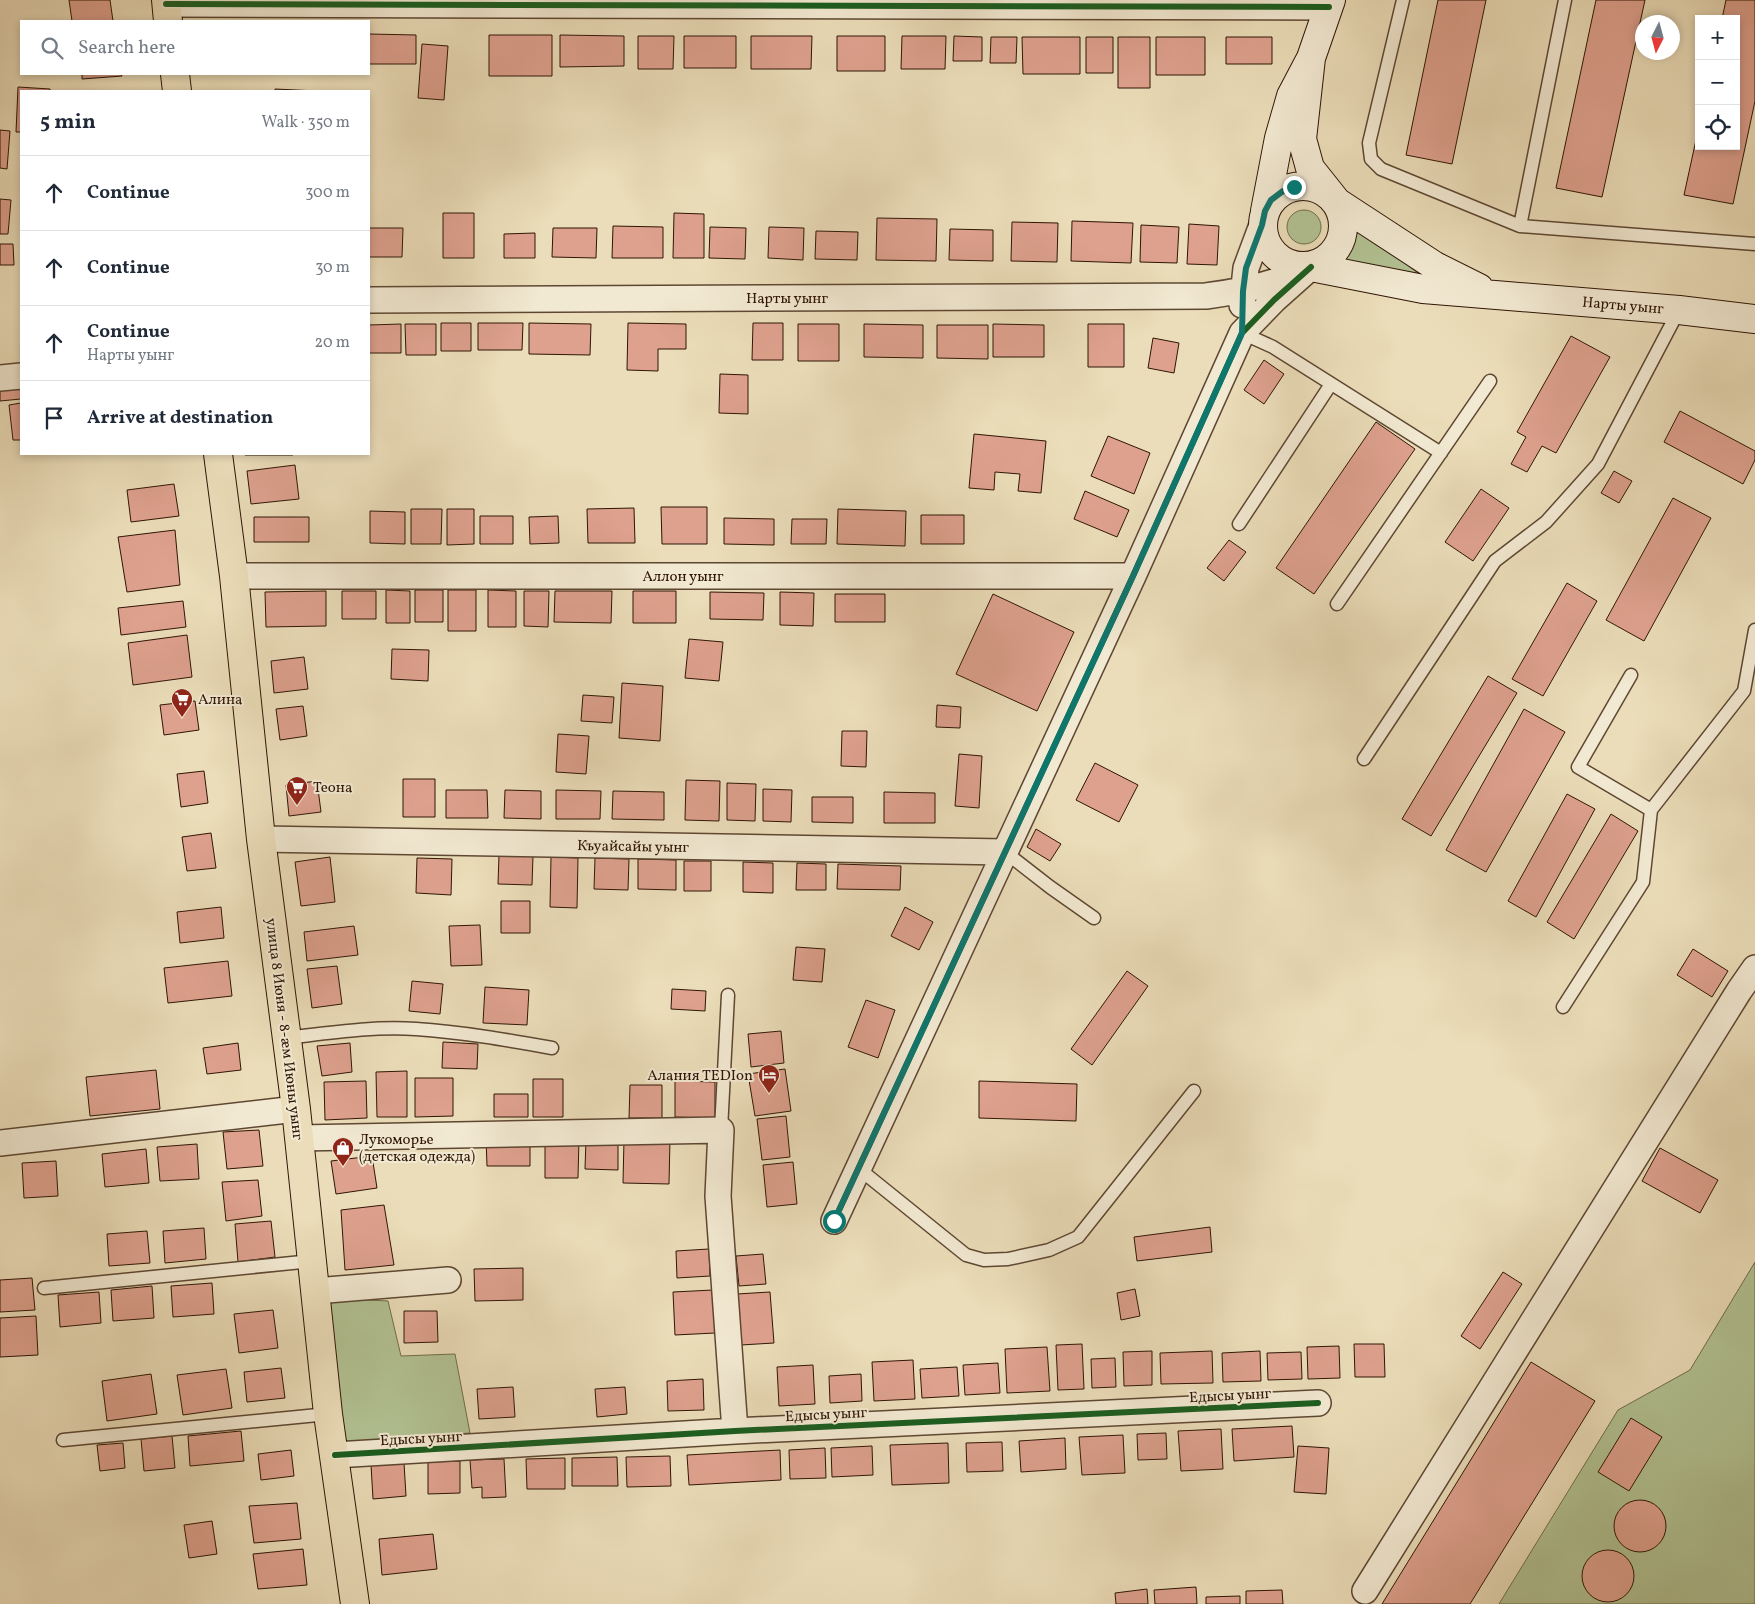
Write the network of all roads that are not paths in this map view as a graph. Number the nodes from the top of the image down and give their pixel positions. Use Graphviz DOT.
graph roads {
  1 [pos="1403,0"];
  2 [pos="1565,0"];
  3 [pos="1330,3"];
  4 [pos="167,8"];
  5 [pos="1311,58"];
  6 [pos="175,75"];
  7 [pos="177,90"];
  8 [pos="1337,202"];
  9 [pos="1263,218"];
  10 [pos="1520,226"];
  11 [pos="1755,244"];
  12 [pos="1311,267"];
  13 [pos="1244,279"];
  14 [pos="1491,293"];
  15 [pos="370,300"];
  16 [pos="1679,310"];
  17 [pos="1755,319"];
  18 [pos="1242,333"];
  19 [pos="20,376"];
  20 [pos="0,378"];
  21 [pos="1490,381"];
  22 [pos="1331,384"];
  23 [pos="1441,453"];
  24 [pos="218,455"];
  25 [pos="1239,524"];
  26 [pos="234,576"];
  27 [pos="1133,576"];
  28 [pos="1337,604"];
  29 [pos="1755,630"];
  30 [pos="1631,674"];
  31 [pos="1364,759"];
  32 [pos="1651,810"];
  33 [pos="261,839"];
  34 [pos="1005,852"];
  35 [pos="1094,918"];
  36 [pos="1755,968"];
  37 [pos="728,995"];
  38 [pos="1563,1007"];
  39 [pos="286,1038"];
  40 [pos="552,1048"];
  41 [pos="1194,1091"];
  42 [pos="296,1109"];
  43 [pos="721,1130"];
  44 [pos="299,1138"];
  45 [pos="0,1143"];
  46 [pos="858,1168"];
  47 [pos="834,1221"];
  48 [pos="312,1261"];
  49 [pos="448,1280"];
  50 [pos="44,1288"];
  51 [pos="315,1292"];
  52 [pos="1318,1403"];
  53 [pos="328,1414"];
  54 [pos="735,1431"];
  55 [pos="63,1440"];
  56 [pos="335,1456"];
  57 [pos="1365,1591"];
  58 [pos="355,1604"];
  1 -- 10 [label="lane"];
  2 -- 10 [label="lane"];
  3 -- 4 [label="street"];
  3 -- 5 [label="street"];
  5 -- 8 [label="street"];
  5 -- 9 [label="street"];
  6 -- 7 [label="highway"];
  8 -- 9 [label="street, Нарты уынг"];
  8 -- 12 [label="street"];
  8 -- 14 [label="street, Нарты уынг"];
  9 -- 12 [label="street, Нарты уынг"];
  9 -- 13 [label="street"];
  10 -- 11 [label="lane"];
  12 -- 13 [label="street"];
  12 -- 14 [label="street, Нарты уынг"];
  12 -- 18 [label="street"];
  13 -- 15 [label="street, Нарты уынг"];
  13 -- 18 [label="street"];
  14 -- 16 [label="street, Нарты уынг"];
  16 -- 17 [label="street, Нарты уынг"];
  16 -- 31 [label="lane"];
  18 -- 22 [label="lane"];
  18 -- 27 [label="street"];
  19 -- 20 [label="street"];
  21 -- 23 [label="lane"];
  22 -- 23 [label="lane"];
  22 -- 25 [label="lane"];
  23 -- 28 [label="lane"];
  24 -- 26 [label="highway, улица 8 Июня - 8-ӕм Июны уынг"];
  26 -- 27 [label="street, Аллон уынг"];
  26 -- 33 [label="highway, улица 8 Июня - 8-ӕм Июны уынг"];
  27 -- 34 [label="street"];
  29 -- 32 [label="lane"];
  30 -- 32 [label="lane"];
  32 -- 38 [label="lane"];
  33 -- 34 [label="street, Къуайсайы уынг"];
  33 -- 39 [label="highway, улица 8 Июня - 8-ӕм Июны уынг"];
  34 -- 35 [label="lane"];
  34 -- 46 [label="street"];
  36 -- 57 [label="street"];
  37 -- 43 [label="lane"];
  39 -- 40 [label="lane"];
  39 -- 42 [label="highway, улица 8 Июня - 8-ӕм Июны уынг"];
  41 -- 46 [label="lane"];
  42 -- 44 [label="highway, улица 8 Июня - 8-ӕм Июны уынг"];
  42 -- 45 [label="street"];
  43 -- 44 [label="street"];
  43 -- 54 [label="street"];
  44 -- 48 [label="highway, улица 8 Июня - 8-ӕм Июны уынг"];
  46 -- 47 [label="street"];
  48 -- 50 [label="lane"];
  48 -- 51 [label="highway, улица 8 Июня - 8-ӕм Июны уынг"];
  49 -- 51 [label="street"];
  51 -- 53 [label="highway, улица 8 Июня - 8-ӕм Июны уынг"];
  52 -- 54 [label="street, Едысы уынг"];
  53 -- 55 [label="lane"];
  53 -- 56 [label="highway, улица 8 Июня - 8-ӕм Июны уынг"];
  54 -- 56 [label="street, Едысы уынг"];
  56 -- 58 [label="highway, улица 8 Июня - 8-ӕм Июны уынг"];
}
